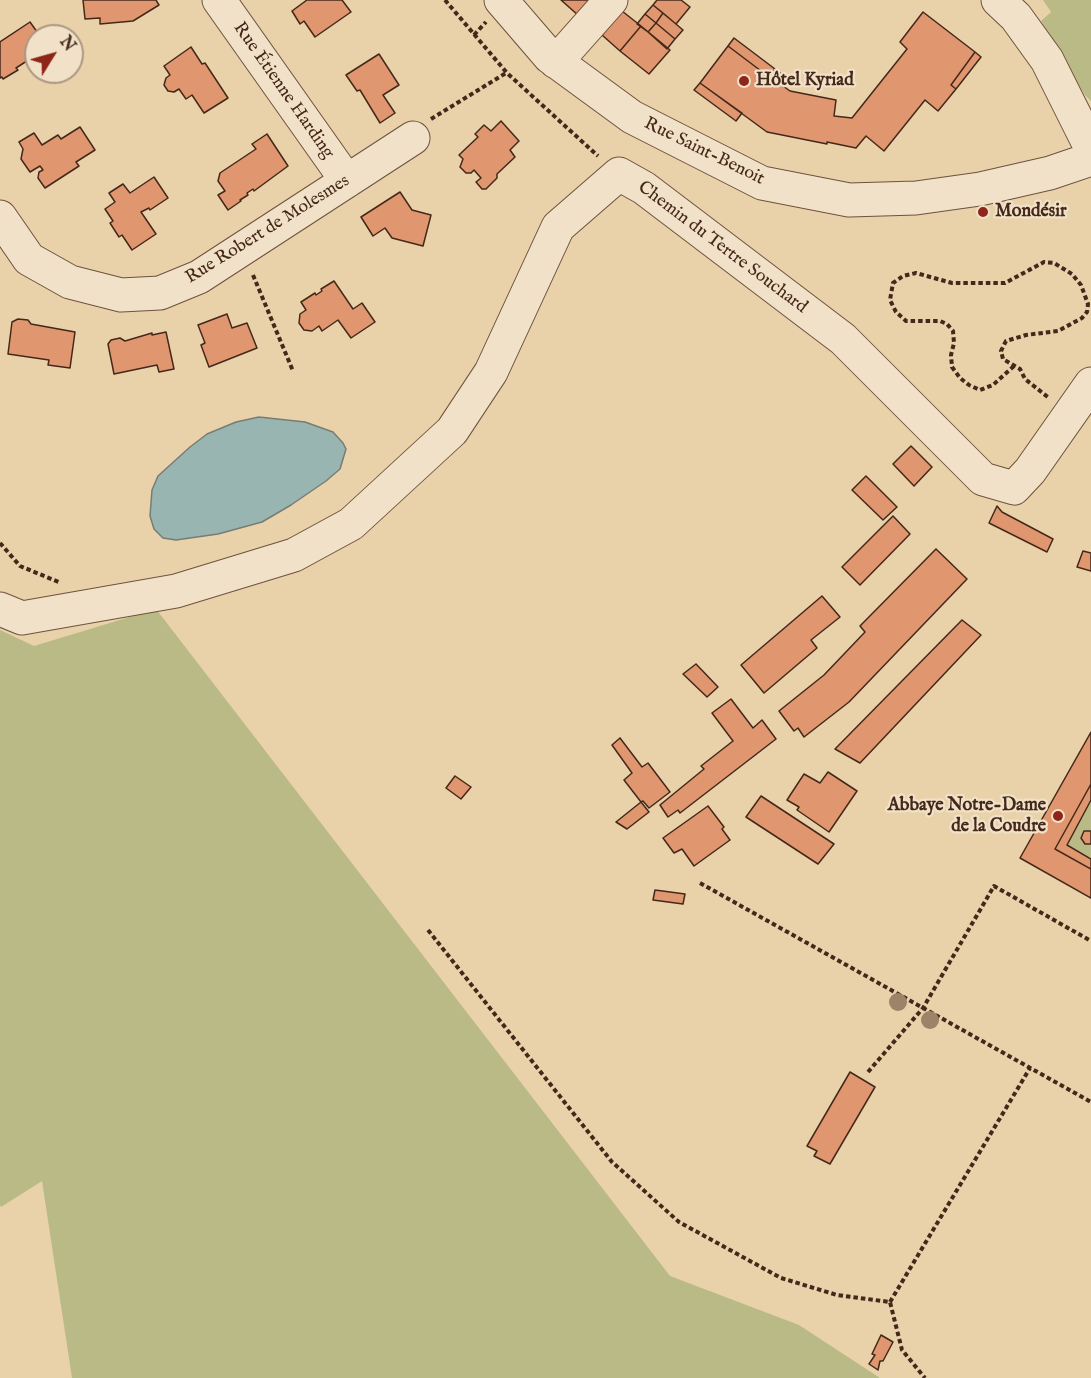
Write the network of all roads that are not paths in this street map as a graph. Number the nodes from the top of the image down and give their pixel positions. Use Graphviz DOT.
graph roads {
  1 [pos="219,0"];
  2 [pos="501,0"];
  3 [pos="611,0"];
  4 [pos="998,0"];
  5 [pos="556,62"];
  6 [pos="413,138"];
  7 [pos="1091,148"];
  8 [pos="1091,159"];
  9 [pos="347,181"];
  10 [pos="0,217"];
  11 [pos="1091,384"];
  12 [pos="0,609"];
  1 -- 9 [label="street, Rue Étienne Harding"];
  2 -- 5 [label="street, Rue Saint-Benoit"];
  3 -- 5 [label="street"];
  4 -- 7 [label="street"];
  5 -- 8 [label="street, Rue Saint-Benoit"];
  6 -- 9 [label="street, Rue Robert de Molesmes"];
  9 -- 10 [label="street, Rue Robert de Molesmes"];
  11 -- 12 [label="street, Chemin du Tertre Souchard"];
}
